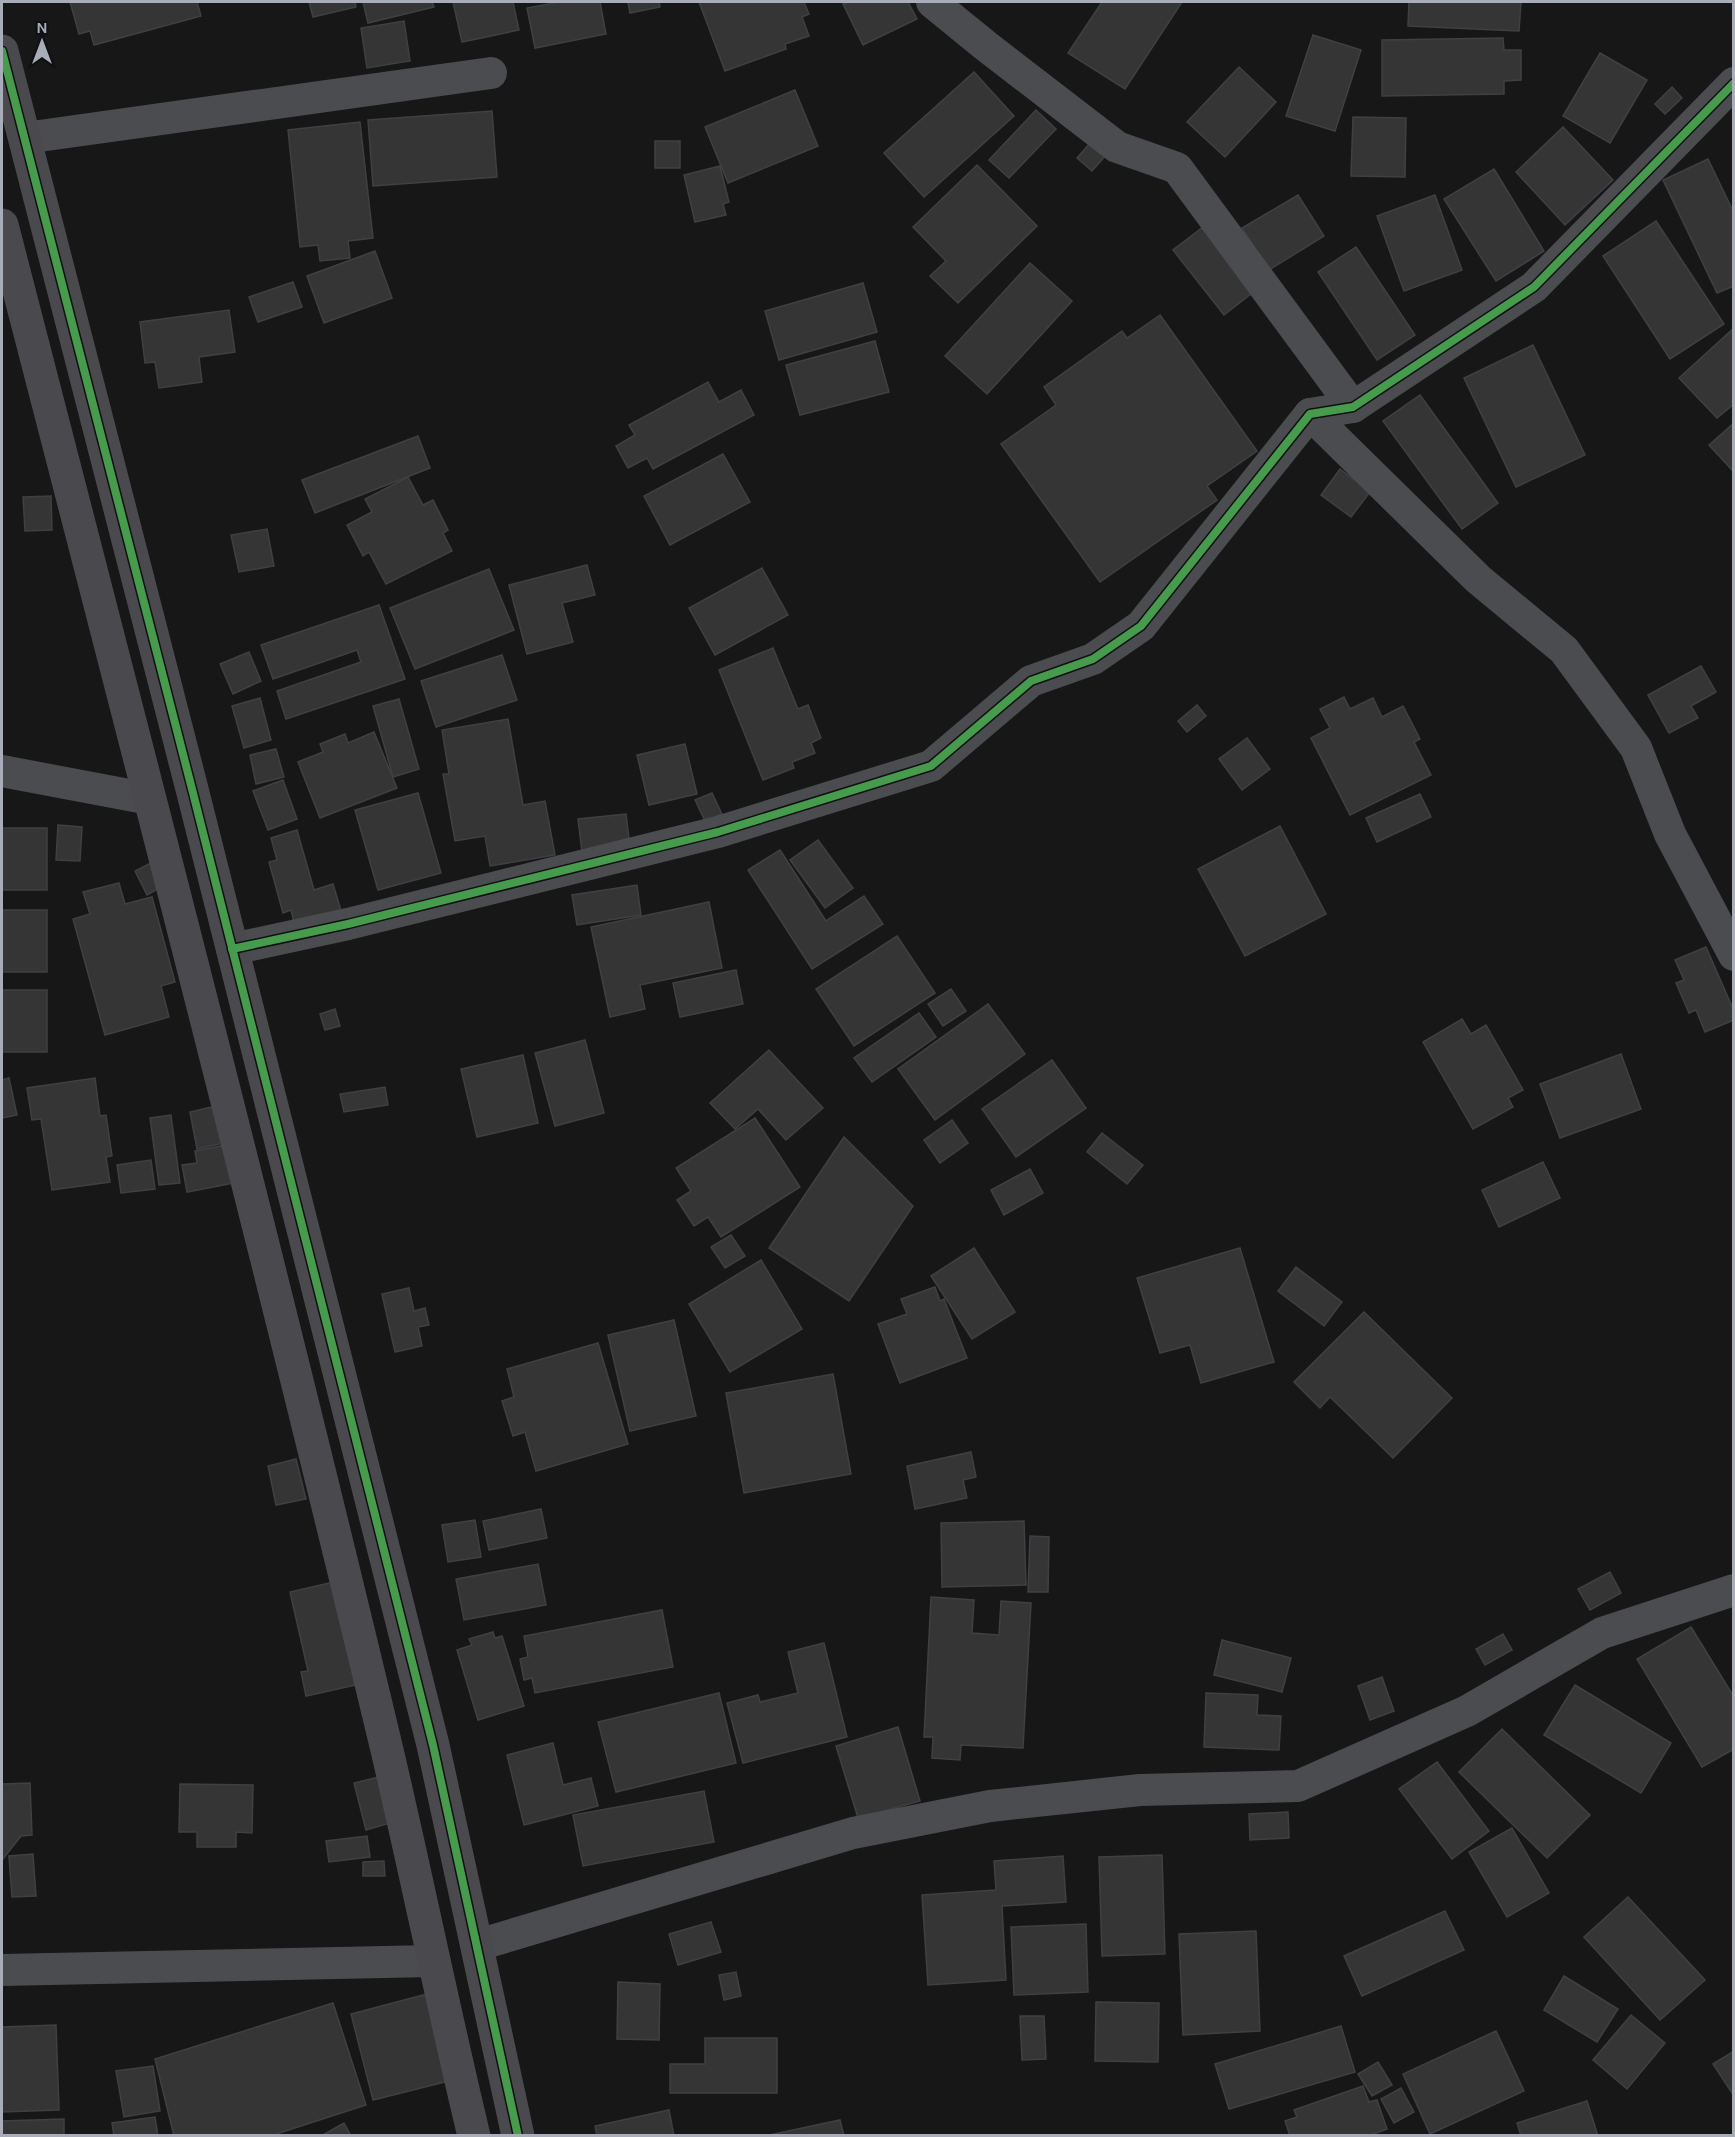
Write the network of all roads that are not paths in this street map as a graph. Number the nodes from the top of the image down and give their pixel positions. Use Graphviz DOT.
graph roads {
  1 [pos="932,2"];
  2 [pos="2,51"];
  3 [pos="491,73"];
  4 [pos="1734,83"];
  5 [pos="24,138"];
  6 [pos="2,225"];
  7 [pos="1353,407"];
  8 [pos="1310,414"];
  9 [pos="2,771"];
  10 [pos="150,799"];
  11 [pos="232,949"];
  12 [pos="1734,956"];
  13 [pos="1734,1590"];
  14 [pos="433,1744"];
  15 [pos="388,1754"];
  16 [pos="478,1945"];
  17 [pos="432,1961"];
  18 [pos="2,1970"];
  19 [pos="474,2136"];
  20 [pos="518,2136"];
  1 -- 7 [label="street"];
  2 -- 5 [label="street"];
  3 -- 5 [label="street"];
  4 -- 7 [label="street"];
  5 -- 11 [label="street"];
  6 -- 10 [label="street"];
  7 -- 8 [label="street"];
  8 -- 11 [label="street"];
  8 -- 12 [label="street"];
  9 -- 10 [label="street"];
  10 -- 15 [label="street"];
  11 -- 14 [label="street"];
  13 -- 16 [label="street"];
  14 -- 15 [label="street"];
  14 -- 16 [label="street"];
  15 -- 17 [label="street"];
  16 -- 20 [label="street"];
  17 -- 18 [label="street"];
  17 -- 19 [label="street"];
}
